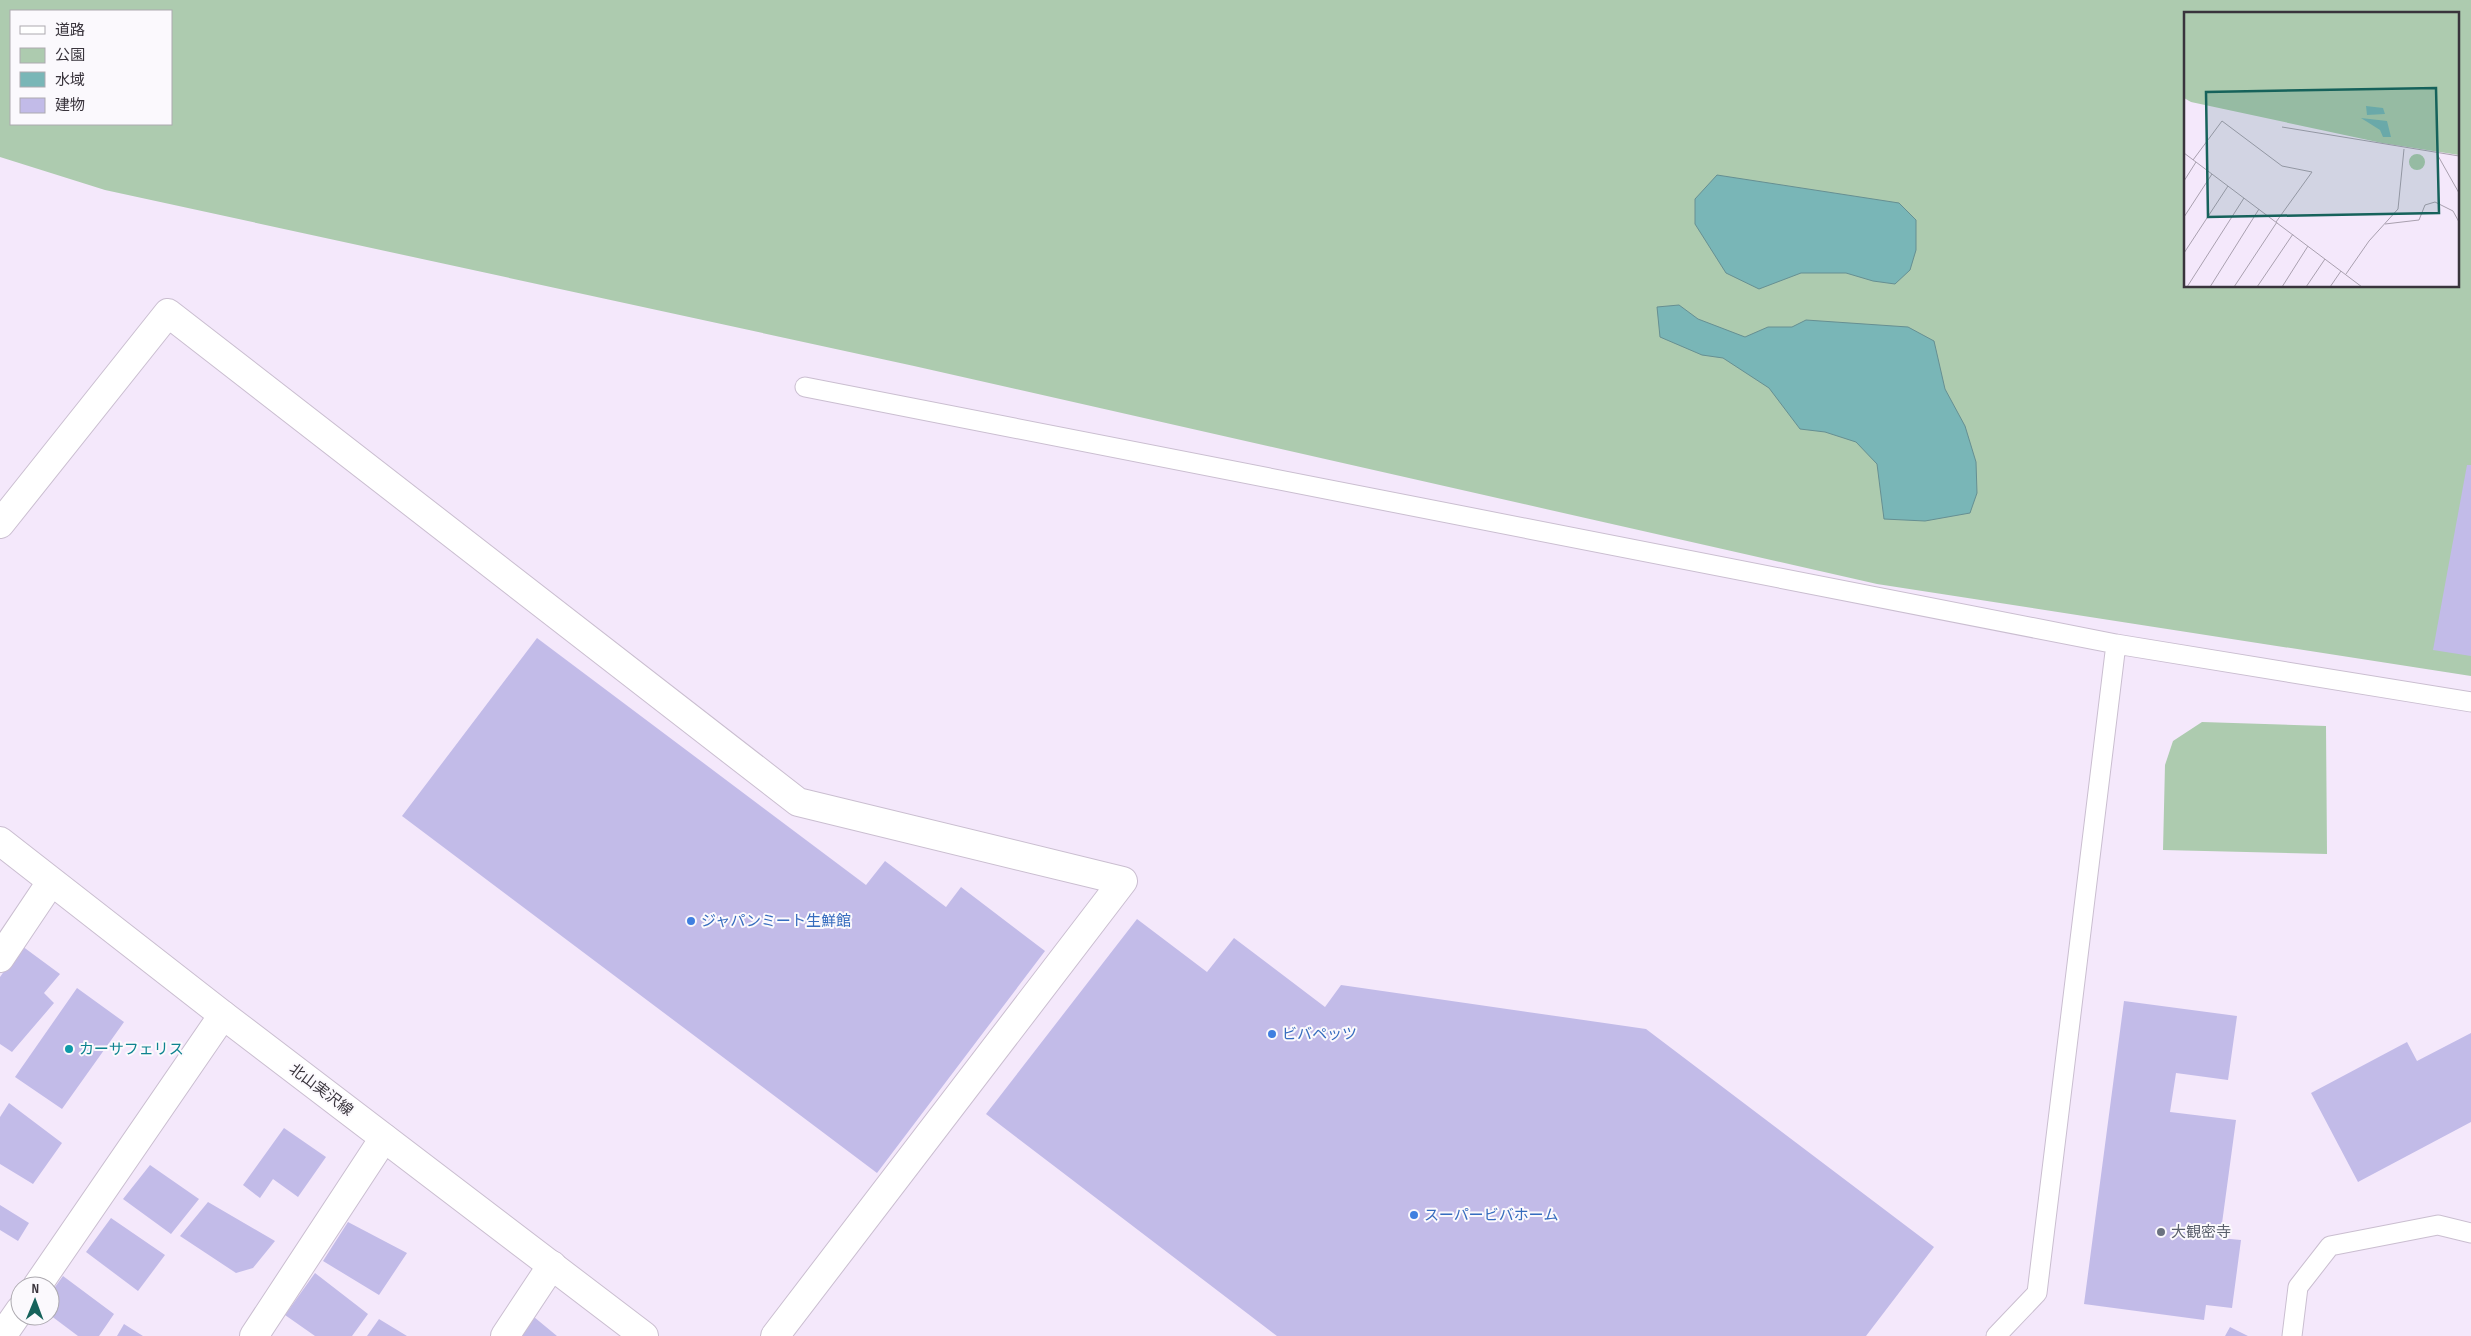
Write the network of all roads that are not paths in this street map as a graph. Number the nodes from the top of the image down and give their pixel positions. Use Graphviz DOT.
graph roads {
  1 [pos="805,386"];
  2 [pos="0,524"];
  3 [pos="2116,644"];
  4 [pos="2469,705"];
  5 [pos="0,841"];
  6 [pos="51,882"];
  7 [pos="0,958"];
  8 [pos="223,1016"];
  9 [pos="384,1138"];
  10 [pos="2471,1233"];
  11 [pos="552,1264"];
  12 [pos="44,1276"];
  13 [pos="10,1324"];
  14 [pos="2,1336"];
  15 [pos="254,1336"];
  16 [pos="505,1336"];
  17 [pos="644,1336"];
  18 [pos="775,1336"];
  19 [pos="1996,1336"];
  20 [pos="2292,1336"];
  1 -- 3 [label="lane"];
  2 -- 18 [label="street"];
  3 -- 4 [label="lane"];
  3 -- 19 [label="lane"];
  5 -- 6 [label="street, 北山実沢線"];
  6 -- 7 [label="street"];
  6 -- 8 [label="street, 北山実沢線"];
  8 -- 9 [label="street, 北山実沢線"];
  8 -- 12 [label="street"];
  9 -- 11 [label="street, 北山実沢線"];
  9 -- 15 [label="street"];
  10 -- 20 [label="lane"];
  11 -- 16 [label="street"];
  11 -- 17 [label="street, 北山実沢線"];
  13 -- 14 [label="street"];
}
